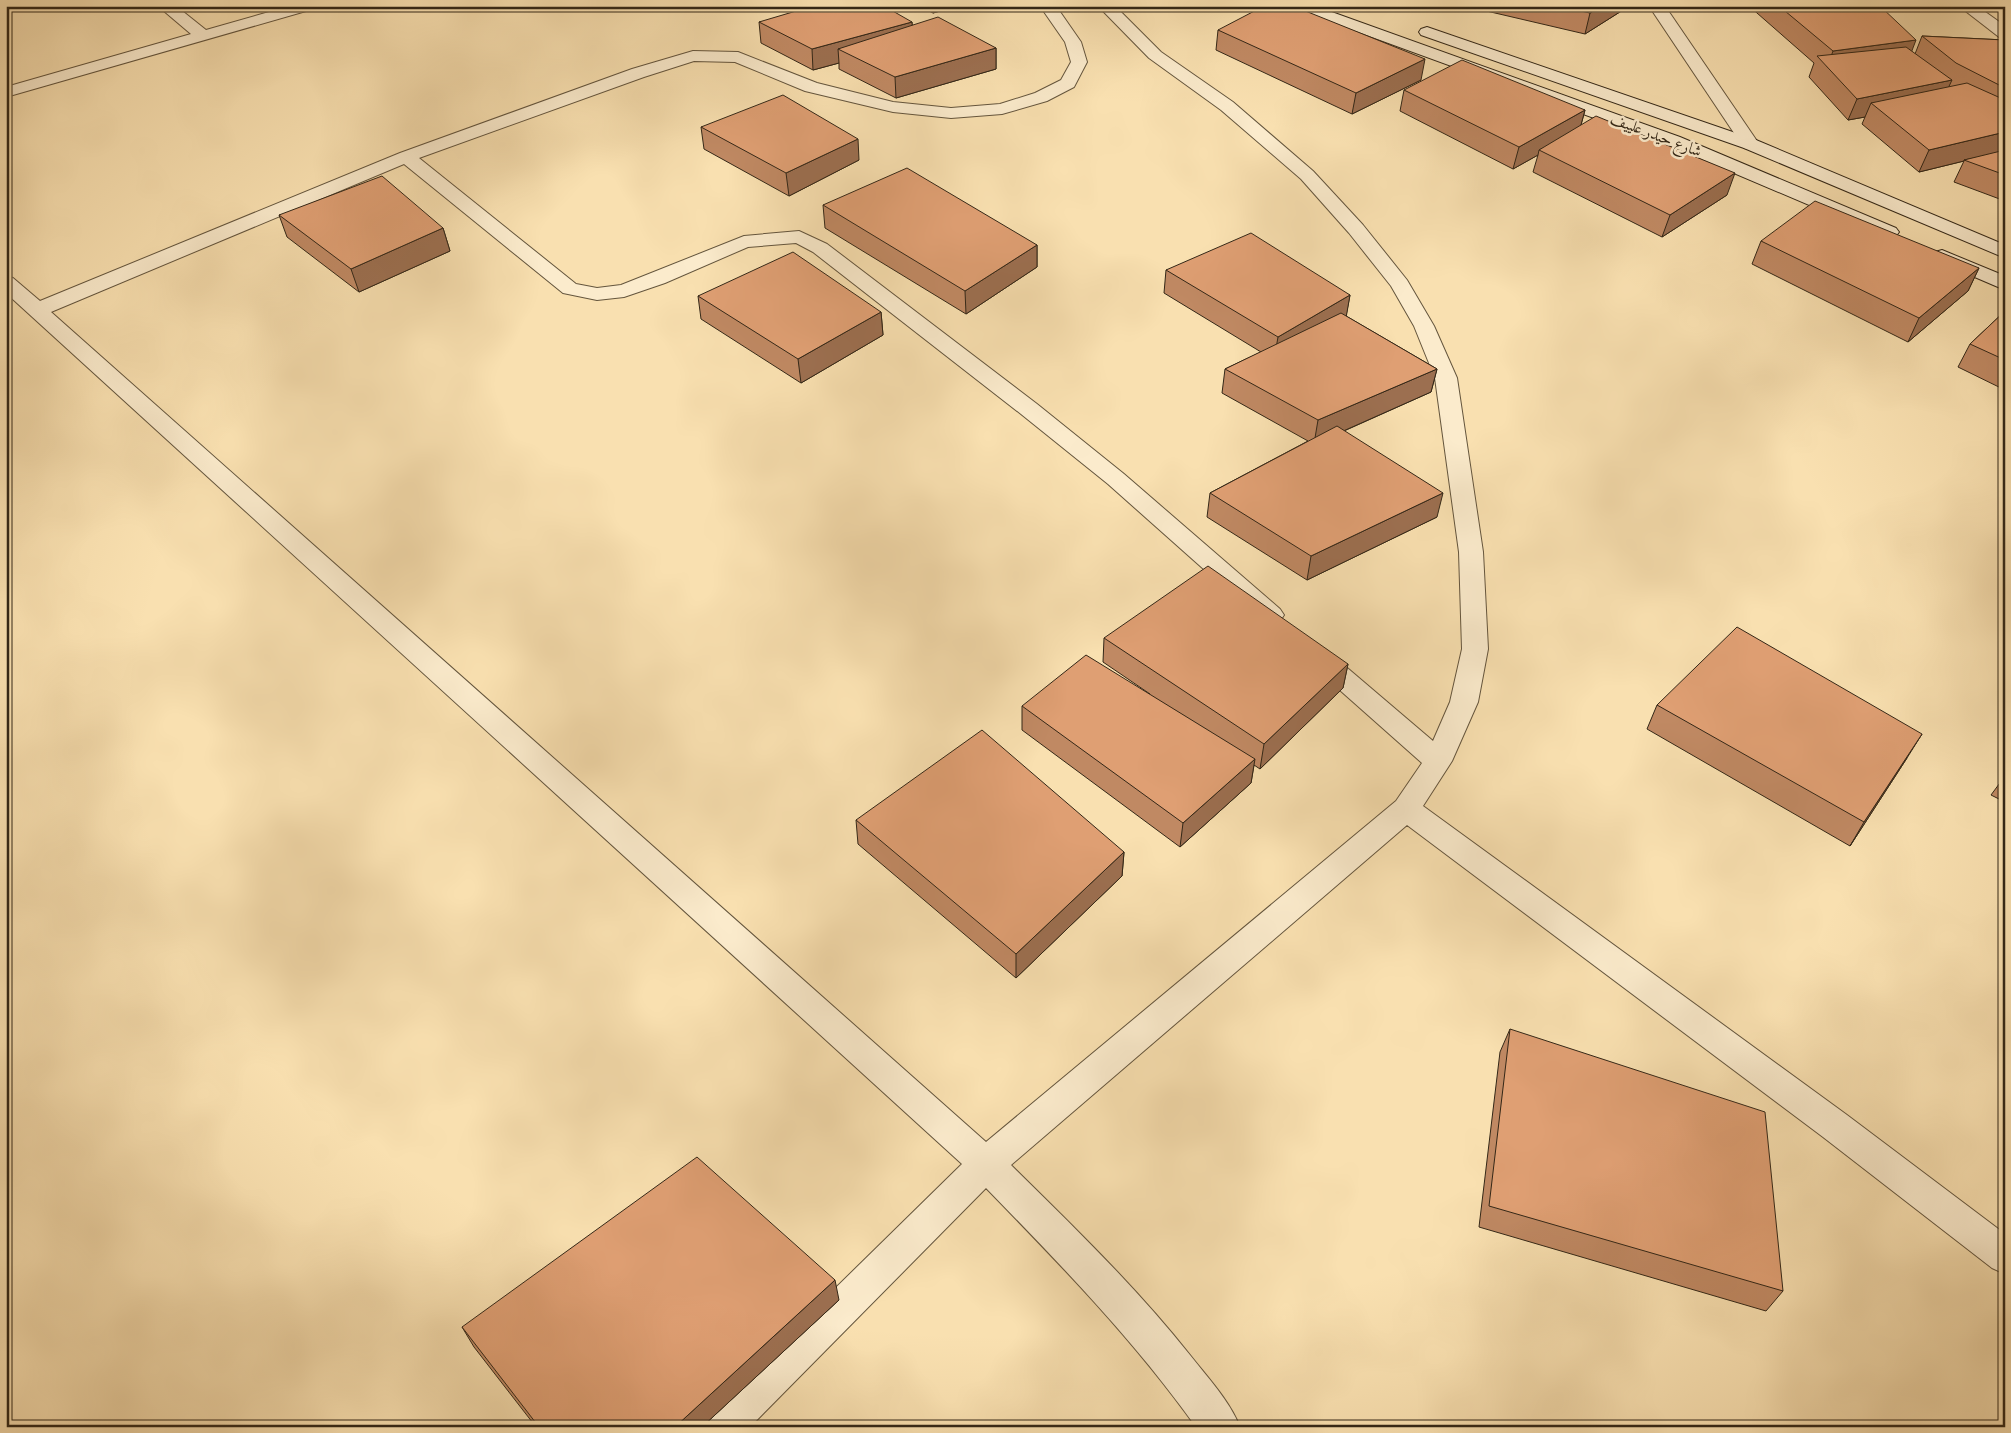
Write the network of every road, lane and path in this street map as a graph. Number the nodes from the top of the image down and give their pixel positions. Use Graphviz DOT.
graph roads {
  1 [pos="166,6"];
  2 [pos="308,6"];
  3 [pos="1048,6"];
  4 [pos="1300,6"];
  5 [pos="1657,6"];
  6 [pos="1967,6"];
  7 [pos="1116,10"];
  8 [pos="1408,25"];
  9 [pos="2005,34"];
  10 [pos="203,36"];
  11 [pos="6,92"];
  12 [pos="1750,144"];
  13 [pos="406,157"];
  14 [pos="1903,239"];
  15 [pos="1929,250"];
  16 [pos="2005,252"];
  17 [pos="6,282"];
  18 [pos="2005,284"];
  19 [pos="37,310"];
  20 [pos="1438,761"];
  21 [pos="1406,809"];
  22 [pos="986,1164"];
  23 [pos="2005,1256"];
  24 [pos="722,1427"];
  25 [pos="1220,1427"];
  1 -- 10 [label="street"];
  2 -- 10 [label="street"];
  3 -- 13 [label="street"];
  4 -- 14 [label="street, شارع حيدر علييف"];
  5 -- 12 [label="street"];
  6 -- 9 [label="street"];
  7 -- 20 [label="street"];
  8 -- 12 [label="street, شارع حيدر علييف"];
  10 -- 11 [label="street"];
  12 -- 16 [label="street, شارع حيدر علييف"];
  13 -- 19 [label="street"];
  13 -- 20 [label="street"];
  15 -- 18 [label="street"];
  17 -- 19 [label="street"];
  19 -- 22 [label="street"];
  20 -- 21 [label="street"];
  21 -- 22 [label="street"];
  21 -- 23 [label="street"];
  22 -- 24 [label="street"];
  22 -- 25 [label="street"];
}
